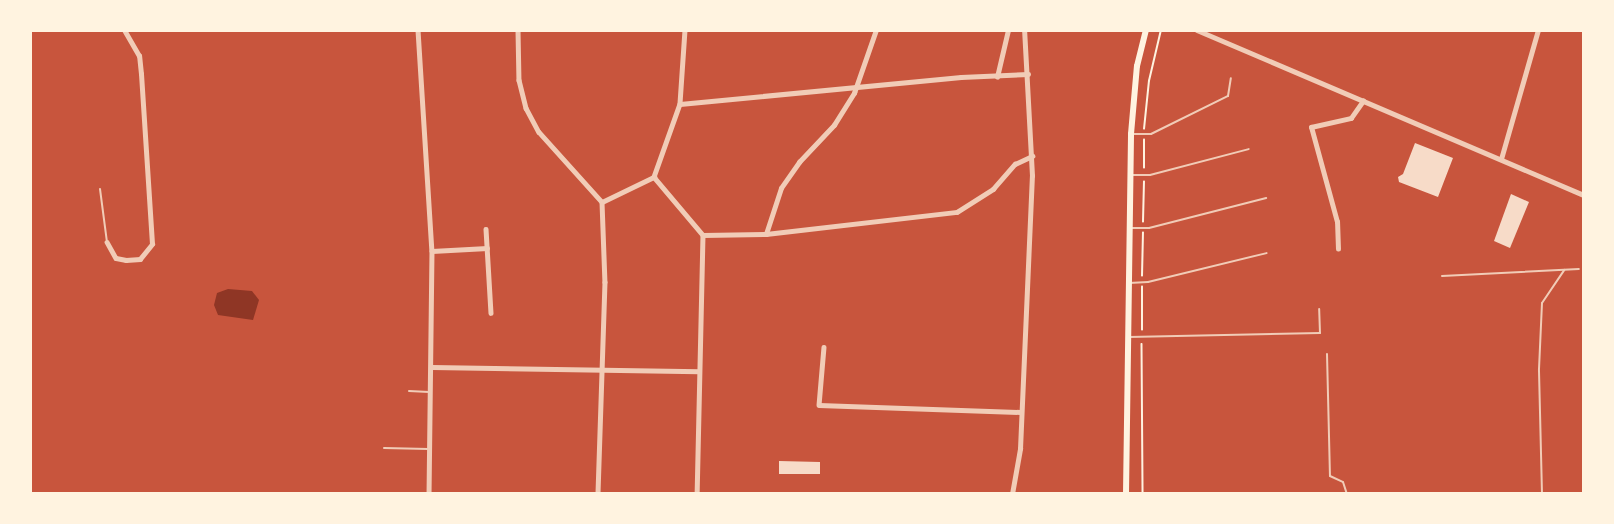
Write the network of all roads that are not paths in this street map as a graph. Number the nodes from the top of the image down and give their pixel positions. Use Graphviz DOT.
graph roads {
  1 [pos="124,30"];
  2 [pos="418,30"];
  3 [pos="518,30"];
  4 [pos="685,30"];
  5 [pos="876,30"];
  6 [pos="1008,30"];
  7 [pos="1024,30"];
  8 [pos="1146,30"];
  9 [pos="1197,30"];
  10 [pos="1538,30"];
  11 [pos="1028,74"];
  12 [pos="997,77"];
  13 [pos="1231,78"];
  14 [pos="855,88"];
  15 [pos="1363,101"];
  16 [pos="680,104"];
  17 [pos="1131,134"];
  18 [pos="1249,149"];
  19 [pos="1032,156"];
  20 [pos="1501,159"];
  21 [pos="1130,175"];
  22 [pos="654,177"];
  23 [pos="100,189"];
  24 [pos="1584,195"];
  25 [pos="1266,198"];
  26 [pos="602,202"];
  27 [pos="1130,228"];
  28 [pos="486,229"];
  29 [pos="766,234"];
  30 [pos="703,235"];
  31 [pos="107,242"];
  32 [pos="487,248"];
  33 [pos="1338,249"];
  34 [pos="432,251"];
  35 [pos="1267,253"];
  36 [pos="1564,270"];
  37 [pos="1579,270"];
  38 [pos="1442,276"];
  39 [pos="1129,283"];
  40 [pos="1319,309"];
  41 [pos="491,314"];
  42 [pos="1129,337"];
  43 [pos="825,347"];
  44 [pos="1327,354"];
  45 [pos="432,367"];
  46 [pos="604,370"];
  47 [pos="699,371"];
  48 [pos="409,392"];
  49 [pos="432,392"];
  50 [pos="1020,412"];
  51 [pos="384,448"];
  52 [pos="430,449"];
  53 [pos="429,494"];
  54 [pos="598,494"];
  55 [pos="697,494"];
  56 [pos="1012,494"];
  57 [pos="1126,494"];
  58 [pos="1347,494"];
  59 [pos="1542,494"];
  1 -- 31 [label="street"];
  2 -- 34 [label="street"];
  3 -- 26 [label="street"];
  4 -- 16 [label="street"];
  5 -- 14 [label="street"];
  6 -- 12 [label="street"];
  7 -- 11 [label="street"];
  8 -- 17 [label="main road"];
  9 -- 15 [label="street"];
  10 -- 20 [label="street"];
  11 -- 12 [label="street"];
  11 -- 19 [label="street"];
  12 -- 14 [label="street"];
  13 -- 17 [label="lane"];
  14 -- 16 [label="street"];
  14 -- 29 [label="street"];
  15 -- 20 [label="street"];
  15 -- 33 [label="street"];
  16 -- 22 [label="street"];
  17 -- 21 [label="main road"];
  18 -- 21 [label="lane"];
  19 -- 29 [label="street"];
  19 -- 50 [label="street"];
  20 -- 24 [label="street"];
  21 -- 27 [label="main road"];
  22 -- 26 [label="street"];
  22 -- 30 [label="street"];
  23 -- 31 [label="lane"];
  25 -- 27 [label="lane"];
  26 -- 46 [label="street"];
  27 -- 39 [label="main road"];
  28 -- 32 [label="street"];
  29 -- 30 [label="street"];
  30 -- 47 [label="street"];
  32 -- 34 [label="street"];
  32 -- 41 [label="street"];
  34 -- 45 [label="street"];
  35 -- 39 [label="lane"];
  36 -- 37 [label="lane"];
  36 -- 38 [label="lane"];
  36 -- 59 [label="lane"];
  39 -- 42 [label="main road"];
  40 -- 42 [label="lane"];
  42 -- 57 [label="main road"];
  43 -- 50 [label="street"];
  44 -- 58 [label="lane"];
  45 -- 46 [label="street"];
  45 -- 49 [label="street"];
  46 -- 47 [label="street"];
  46 -- 54 [label="street"];
  47 -- 55 [label="street"];
  48 -- 49 [label="lane"];
  49 -- 52 [label="street"];
  50 -- 56 [label="street"];
  51 -- 52 [label="lane"];
  52 -- 53 [label="street"];
}
